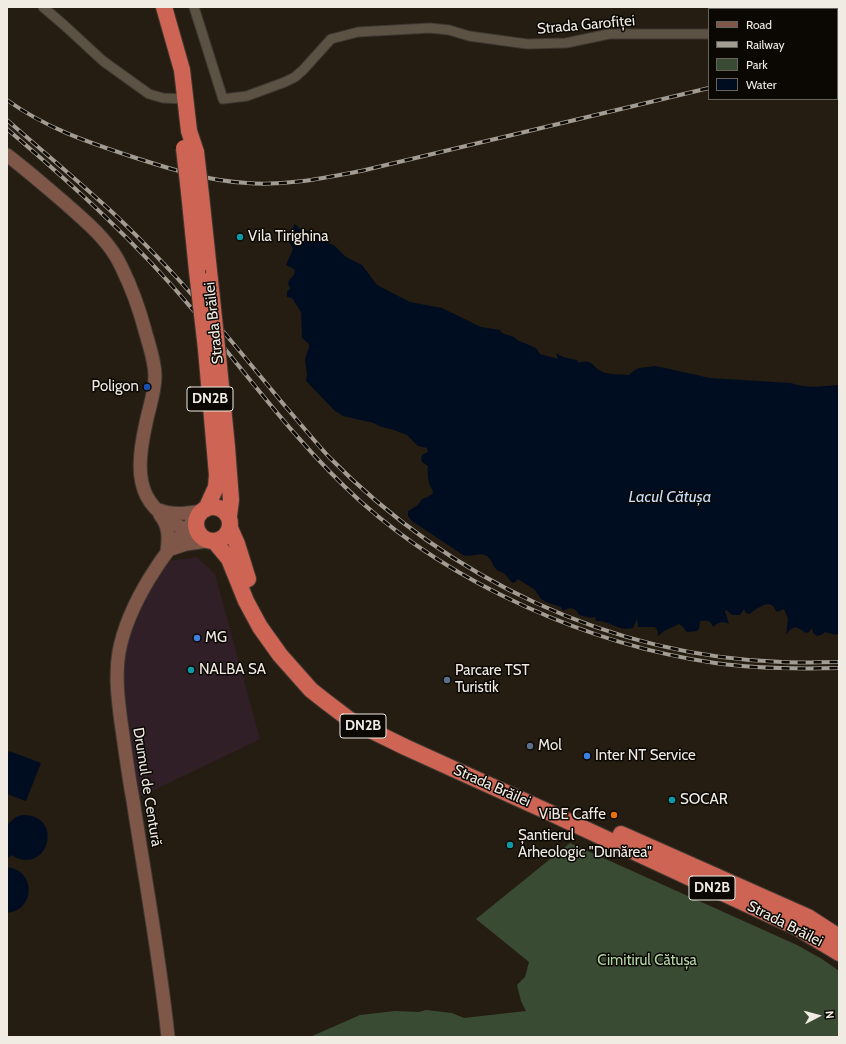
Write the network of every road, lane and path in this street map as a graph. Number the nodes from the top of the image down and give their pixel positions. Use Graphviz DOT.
graph roads {
  1 [pos="43,7"];
  2 [pos="164,7"];
  3 [pos="194,7"];
  4 [pos="708,34"];
  5 [pos="185,99"];
  6 [pos="7,155"];
  7 [pos="212,353"];
  8 [pos="154,508"];
  9 [pos="202,512"];
  10 [pos="229,522"];
  11 [pos="184,530"];
  12 [pos="210,541"];
  13 [pos="167,551"];
  14 [pos="839,937"];
  15 [pos="839,953"];
  16 [pos="168,1037"];
  1 -- 5 [label="street"];
  2 -- 5 [label="highway, Strada Brăilei / DN2B"];
  3 -- 4 [label="street, Strada Garofiței"];
  5 -- 7 [label="highway, Strada Brăilei / DN2B, bridge"];
  6 -- 8 [label="street"];
  7 -- 9 [label="highway, Strada Brăilei / DN2B"];
  7 -- 10 [label="highway, Strada Brăilei / DN2B"];
  8 -- 9 [label="street"];
  8 -- 11 [label="street"];
  8 -- 13 [label="street"];
  9 -- 10 [label="highway"];
  9 -- 11 [label="street, Drumul de Centură"];
  9 -- 12 [label="highway, DN2B"];
  10 -- 12 [label="highway"];
  10 -- 14 [label="highway, Strada Brăilei / DN2B"];
  11 -- 12 [label="street"];
  11 -- 13 [label="street, Drumul de Centură"];
  12 -- 13 [label="street"];
  12 -- 15 [label="highway, Strada Brăilei / DN2B"];
  13 -- 16 [label="street, Drumul de Centură"];
}
